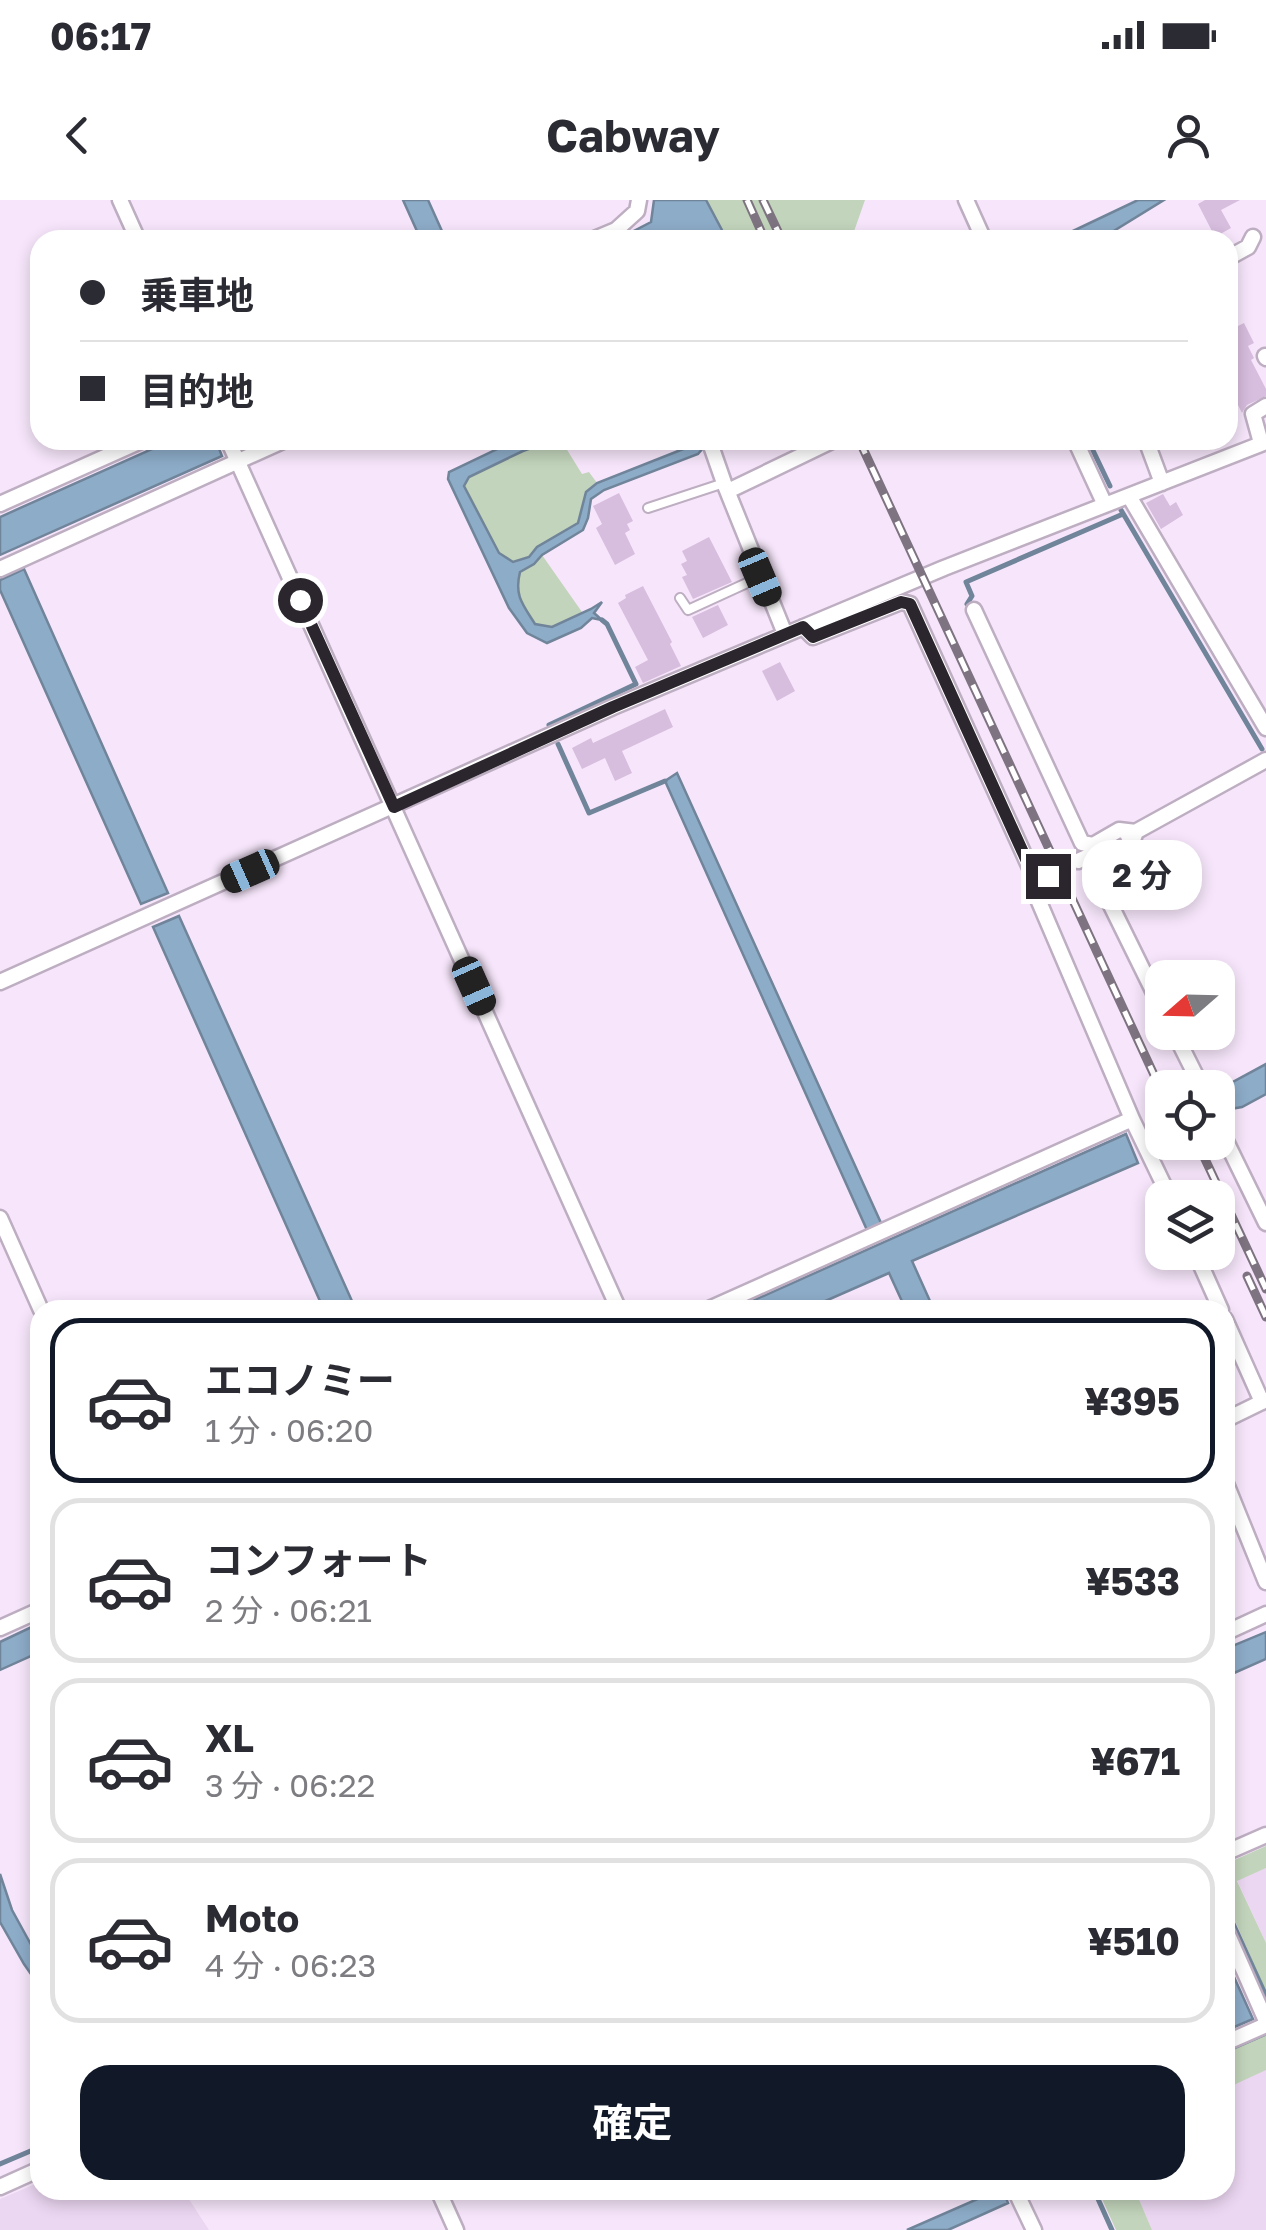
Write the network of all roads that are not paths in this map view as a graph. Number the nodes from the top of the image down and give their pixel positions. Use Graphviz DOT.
graph roads {
  1 [pos="120,200"];
  2 [pos="639,200"];
  3 [pos="966,200"];
  4 [pos="134,230"];
  5 [pos="622,230"];
  6 [pos="980,230"];
  7 [pos="1253,237"];
  8 [pos="1238,252"];
  9 [pos="1266,406"];
  10 [pos="1264,442"];
  11 [pos="120,450"];
  12 [pos="233,450"];
  13 [pos="713,450"];
  14 [pos="811,450"];
  15 [pos="1080,450"];
  16 [pos="1150,450"];
  17 [pos="1162,483"];
  18 [pos="726,487"];
  19 [pos="1128,496"];
  20 [pos="0,504"];
  21 [pos="1105,505"];
  22 [pos="648,508"];
  23 [pos="0,568"];
  24 [pos="760,577"];
  25 [pos="680,598"];
  26 [pos="974,610"];
  27 [pos="803,627"];
  28 [pos="785,634"];
  29 [pos="1266,728"];
  30 [pos="1266,760"];
  31 [pos="394,807"];
  32 [pos="1136,832"];
  33 [pos="1078,861"];
  34 [pos="1145,975"];
  35 [pos="0,982"];
  36 [pos="1132,1119"];
  37 [pos="1235,1160"];
  38 [pos="1161,1180"];
  39 [pos="0,1218"];
  40 [pos="1266,1224"];
  41 [pos="1203,1270"];
  42 [pos="37,1300"];
  43 [pos="615,1300"];
  44 [pos="729,1300"];
  45 [pos="1217,1300"];
  46 [pos="1235,1341"];
  47 [pos="1264,1400"];
  48 [pos="1235,1415"];
  49 [pos="1235,1506"];
  50 [pos="1266,1582"];
  51 [pos="30,1614"];
  52 [pos="1266,1614"];
  53 [pos="0,1628"];
  54 [pos="1235,1628"];
  55 [pos="1266,1835"];
  56 [pos="1235,1849"];
  57 [pos="1235,1951"];
  58 [pos="1266,2023"];
  59 [pos="1235,2038"];
  60 [pos="30,2174"];
  61 [pos="0,2187"];
  62 [pos="442,2200"];
  63 [pos="1020,2200"];
  64 [pos="456,2230"];
  65 [pos="1034,2230"];
  1 -- 4 [label="street"];
  2 -- 5 [label="street"];
  3 -- 6 [label="street"];
  7 -- 8 [label="street"];
  9 -- 10 [label="street"];
  10 -- 17 [label="street"];
  11 -- 20 [label="street"];
  12 -- 23 [label="street"];
  12 -- 31 [label="street"];
  13 -- 18 [label="street"];
  14 -- 18 [label="street"];
  15 -- 21 [label="street"];
  16 -- 17 [label="street"];
  17 -- 19 [label="street"];
  18 -- 22 [label="lane"];
  18 -- 24 [label="street"];
  19 -- 21 [label="street"];
  19 -- 29 [label="street"];
  21 -- 27 [label="street"];
  24 -- 25 [label="lane"];
  24 -- 28 [label="street"];
  26 -- 32 [label="street"];
  27 -- 28 [label="street"];
  27 -- 36 [label="street"];
  28 -- 31 [label="street"];
  30 -- 32 [label="street"];
  31 -- 35 [label="street"];
  31 -- 43 [label="street"];
  32 -- 33 [label="street"];
  32 -- 34 [label="street"];
  36 -- 38 [label="street"];
  36 -- 44 [label="street"];
  37 -- 40 [label="street"];
  39 -- 42 [label="street"];
  41 -- 45 [label="street"];
  46 -- 47 [label="street"];
  47 -- 48 [label="street"];
  49 -- 50 [label="street"];
  51 -- 53 [label="street"];
  52 -- 54 [label="street"];
  55 -- 56 [label="street"];
  57 -- 58 [label="street"];
  58 -- 59 [label="street"];
  60 -- 61 [label="street"];
  62 -- 64 [label="street"];
  63 -- 65 [label="street"];
}
